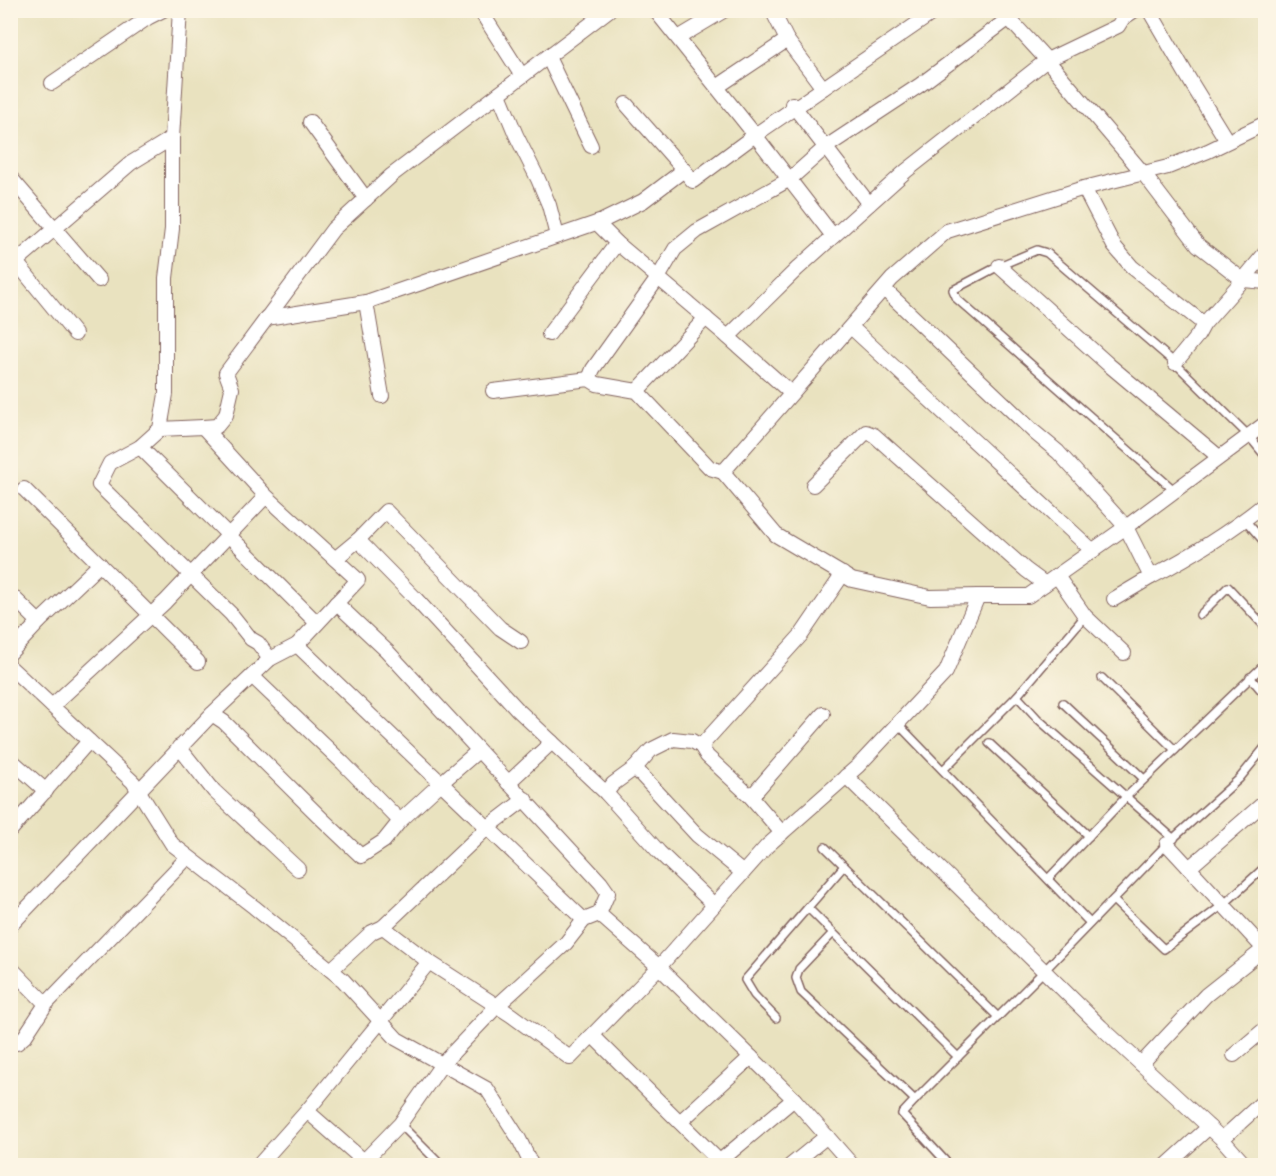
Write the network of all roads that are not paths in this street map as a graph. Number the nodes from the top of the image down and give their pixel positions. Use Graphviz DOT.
graph roads {
  1 [pos="163,10"];
  2 [pos="180,10"];
  3 [pos="480,10"];
  4 [pos="609,10"];
  5 [pos="655,10"];
  6 [pos="725,10"];
  7 [pos="772,10"];
  8 [pos="937,10"];
  9 [pos="1136,10"];
  10 [pos="1149,10"];
  11 [pos="1004,15"];
  12 [pos="678,39"];
  13 [pos="787,40"];
  14 [pos="548,57"];
  15 [pos="1047,60"];
  16 [pos="522,76"];
  17 [pos="52,82"];
  18 [pos="717,87"];
  19 [pos="823,88"];
  20 [pos="499,94"];
  21 [pos="626,104"];
  22 [pos="794,106"];
  23 [pos="310,122"];
  24 [pos="1266,123"];
  25 [pos="755,135"];
  26 [pos="172,138"];
  27 [pos="1227,141"];
  28 [pos="591,146"];
  29 [pos="826,147"];
  30 [pos="684,170"];
  31 [pos="1143,173"];
  32 [pos="10,177"];
  33 [pos="790,178"];
  34 [pos="1084,188"];
  35 [pos="366,199"];
  36 [pos="869,204"];
  37 [pos="597,223"];
  38 [pos="55,228"];
  39 [pos="557,236"];
  40 [pos="834,236"];
  41 [pos="616,243"];
  42 [pos="1266,252"];
  43 [pos="13,264"];
  44 [pos="999,266"];
  45 [pos="658,278"];
  46 [pos="99,280"];
  47 [pos="1243,280"];
  48 [pos="1266,282"];
  49 [pos="884,289"];
  50 [pos="366,302"];
  51 [pos="266,318"];
  52 [pos="706,318"];
  53 [pos="1204,324"];
  54 [pos="850,327"];
  55 [pos="75,334"];
  56 [pos="549,334"];
  57 [pos="728,337"];
  58 [pos="1175,363"];
  59 [pos="589,379"];
  60 [pos="493,391"];
  61 [pos="637,391"];
  62 [pos="791,393"];
  63 [pos="382,396"];
  64 [pos="1266,423"];
  65 [pos="203,427"];
  66 [pos="160,429"];
  67 [pos="1248,435"];
  68 [pos="140,447"];
  69 [pos="1219,457"];
  70 [pos="1266,457"];
  71 [pos="723,472"];
  72 [pos="813,485"];
  73 [pos="24,489"];
  74 [pos="1175,490"];
  75 [pos="266,496"];
  76 [pos="1266,503"];
  77 [pos="1245,520"];
  78 [pos="1126,527"];
  79 [pos="229,536"];
  80 [pos="358,540"];
  81 [pos="1266,544"];
  82 [pos="1093,551"];
  83 [pos="335,559"];
  84 [pos="100,564"];
  85 [pos="843,574"];
  86 [pos="191,575"];
  87 [pos="1057,576"];
  88 [pos="1151,578"];
  89 [pos="1045,584"];
  90 [pos="10,594"];
  91 [pos="978,596"];
  92 [pos="1114,599"];
  93 [pos="336,603"];
  94 [pos="1200,615"];
  95 [pos="151,616"];
  96 [pos="1084,616"];
  97 [pos="39,622"];
  98 [pos="317,624"];
  99 [pos="1266,628"];
  100 [pos="521,642"];
  101 [pos="297,645"];
  102 [pos="1124,653"];
  103 [pos="10,654"];
  104 [pos="270,659"];
  105 [pos="198,662"];
  106 [pos="1266,663"];
  107 [pos="10,667"];
  108 [pos="252,676"];
  109 [pos="1250,677"];
  110 [pos="1102,678"];
  111 [pos="1017,696"];
  112 [pos="1266,696"];
  113 [pos="1063,703"];
  114 [pos="52,706"];
  115 [pos="212,714"];
  116 [pos="823,714"];
  117 [pos="898,724"];
  118 [pos="89,741"];
  119 [pos="552,742"];
  120 [pos="989,743"];
  121 [pos="702,746"];
  122 [pos="1266,746"];
  123 [pos="179,747"];
  124 [pos="1175,750"];
  125 [pos="478,751"];
  126 [pos="10,759"];
  127 [pos="635,768"];
  128 [pos="943,770"];
  129 [pos="846,776"];
  130 [pos="1144,779"];
  131 [pos="441,783"];
  132 [pos="508,783"];
  133 [pos="46,791"];
  134 [pos="139,791"];
  135 [pos="606,793"];
  136 [pos="751,797"];
  137 [pos="1126,797"];
  138 [pos="525,799"];
  139 [pos="1266,801"];
  140 [pos="400,821"];
  141 [pos="488,828"];
  142 [pos="10,831"];
  143 [pos="782,832"];
  144 [pos="1089,836"];
  145 [pos="1171,842"];
  146 [pos="825,847"];
  147 [pos="188,857"];
  148 [pos="844,866"];
  149 [pos="1266,866"];
  150 [pos="1190,868"];
  151 [pos="298,869"];
  152 [pos="743,873"];
  153 [pos="1048,879"];
  154 [pos="1113,900"];
  155 [pos="714,905"];
  156 [pos="1223,905"];
  157 [pos="808,908"];
  158 [pos="599,914"];
  159 [pos="584,920"];
  160 [pos="1090,923"];
  161 [pos="10,926"];
  162 [pos="383,927"];
  163 [pos="833,933"];
  164 [pos="1265,950"];
  165 [pos="429,962"];
  166 [pos="10,967"];
  167 [pos="659,968"];
  168 [pos="331,970"];
  169 [pos="1044,971"];
  170 [pos="46,1004"];
  171 [pos="497,1006"];
  172 [pos="998,1017"];
  173 [pos="776,1018"];
  174 [pos="381,1021"];
  175 [pos="1266,1028"];
  176 [pos="593,1036"];
  177 [pos="10,1043"];
  178 [pos="1234,1055"];
  179 [pos="751,1057"];
  180 [pos="958,1057"];
  181 [pos="442,1064"];
  182 [pos="1141,1064"];
  183 [pos="794,1099"];
  184 [pos="1266,1099"];
  185 [pos="915,1100"];
  186 [pos="307,1111"];
  187 [pos="680,1122"];
  188 [pos="400,1124"];
  189 [pos="1209,1127"];
  190 [pos="827,1136"];
  191 [pos="1222,1139"];
  192 [pos="366,1163"];
  193 [pos="722,1163"];
  194 [pos="1170,1165"];
  195 [pos="258,1166"];
  196 [pos="439,1166"];
  197 [pos="532,1166"];
  198 [pos="790,1166"];
  199 [pos="853,1166"];
  200 [pos="950,1166"];
  201 [pos="1246,1166"];
  1 -- 17 [label="street"];
  2 -- 26 [label="street"];
  3 -- 16 [label="street"];
  4 -- 14 [label="street"];
  5 -- 12 [label="street"];
  6 -- 12 [label="street"];
  7 -- 13 [label="street"];
  8 -- 19 [label="street"];
  9 -- 15 [label="street"];
  10 -- 27 [label="street"];
  11 -- 15 [label="street"];
  11 -- 29 [label="street"];
  12 -- 18 [label="street"];
  13 -- 18 [label="street"];
  13 -- 19 [label="street"];
  14 -- 16 [label="street"];
  14 -- 28 [label="street"];
  15 -- 31 [label="street"];
  15 -- 36 [label="street"];
  16 -- 20 [label="street"];
  18 -- 25 [label="street"];
  19 -- 22 [label="street"];
  20 -- 35 [label="street"];
  20 -- 39 [label="street"];
  21 -- 30 [label="street"];
  22 -- 25 [label="street"];
  22 -- 29 [label="street"];
  23 -- 35 [label="street"];
  24 -- 27 [label="street"];
  25 -- 30 [label="street"];
  25 -- 33 [label="street"];
  26 -- 38 [label="street"];
  26 -- 66 [label="street"];
  27 -- 31 [label="street"];
  29 -- 33 [label="street"];
  29 -- 36 [label="street"];
  30 -- 37 [label="street"];
  31 -- 34 [label="street"];
  31 -- 47 [label="street"];
  32 -- 38 [label="street"];
  33 -- 40 [label="street"];
  33 -- 45 [label="street"];
  34 -- 49 [label="street"];
  34 -- 53 [label="street"];
  35 -- 51 [label="street"];
  36 -- 40 [label="street"];
  37 -- 39 [label="street"];
  37 -- 41 [label="street"];
  38 -- 43 [label="street"];
  38 -- 46 [label="street"];
  39 -- 50 [label="street"];
  40 -- 57 [label="street"];
  41 -- 45 [label="street"];
  41 -- 56 [label="street"];
  42 -- 47 [label="street"];
  43 -- 55 [label="street"];
  44 -- 58 [label="lane"];
  44 -- 69 [label="street"];
  44 -- 74 [label="lane"];
  45 -- 52 [label="street"];
  45 -- 59 [label="street"];
  47 -- 48 [label="street"];
  47 -- 53 [label="street"];
  49 -- 54 [label="street"];
  49 -- 78 [label="street"];
  50 -- 51 [label="street"];
  50 -- 63 [label="street"];
  51 -- 65 [label="street"];
  52 -- 57 [label="street"];
  52 -- 61 [label="street"];
  53 -- 58 [label="street"];
  54 -- 62 [label="street"];
  54 -- 82 [label="street"];
  57 -- 62 [label="street"];
  58 -- 67 [label="lane"];
  59 -- 60 [label="street"];
  59 -- 61 [label="street"];
  61 -- 71 [label="street"];
  62 -- 71 [label="street"];
  64 -- 67 [label="street"];
  65 -- 66 [label="street"];
  65 -- 75 [label="street"];
  66 -- 68 [label="street"];
  67 -- 69 [label="street"];
  67 -- 70 [label="lane"];
  68 -- 79 [label="street"];
  68 -- 86 [label="street"];
  69 -- 74 [label="street"];
  71 -- 85 [label="street"];
  72 -- 89 [label="street"];
  73 -- 84 [label="street"];
  74 -- 78 [label="street"];
  75 -- 79 [label="street"];
  75 -- 83 [label="street"];
  76 -- 77 [label="street"];
  77 -- 81 [label="lane"];
  77 -- 88 [label="street"];
  78 -- 82 [label="street"];
  78 -- 88 [label="street"];
  79 -- 86 [label="street"];
  79 -- 98 [label="street"];
  80 -- 83 [label="street"];
  80 -- 100 [label="street"];
  80 -- 119 [label="street"];
  82 -- 87 [label="street"];
  83 -- 93 [label="street"];
  84 -- 95 [label="street"];
  84 -- 97 [label="street"];
  85 -- 91 [label="street"];
  85 -- 121 [label="street"];
  86 -- 95 [label="street"];
  86 -- 104 [label="street"];
  87 -- 89 [label="street"];
  87 -- 96 [label="street"];
  88 -- 92 [label="street"];
  89 -- 91 [label="street"];
  90 -- 97 [label="street"];
  91 -- 117 [label="street"];
  93 -- 98 [label="street"];
  93 -- 125 [label="street"];
  94 -- 99 [label="lane"];
  95 -- 105 [label="street"];
  95 -- 114 [label="street"];
  96 -- 102 [label="street"];
  96 -- 111 [label="lane"];
  97 -- 103 [label="street"];
  98 -- 101 [label="street"];
  101 -- 104 [label="street"];
  101 -- 131 [label="street"];
  104 -- 108 [label="street"];
  106 -- 109 [label="lane"];
  107 -- 114 [label="street"];
  108 -- 115 [label="street"];
  108 -- 140 [label="street"];
  109 -- 112 [label="lane"];
  109 -- 124 [label="lane"];
  110 -- 124 [label="lane"];
  111 -- 128 [label="lane"];
  111 -- 137 [label="lane"];
  113 -- 130 [label="lane"];
  114 -- 118 [label="street"];
  115 -- 123 [label="street"];
  115 -- 140 [label="street"];
  116 -- 136 [label="street"];
  117 -- 128 [label="lane"];
  117 -- 129 [label="street"];
  118 -- 133 [label="street"];
  118 -- 134 [label="street"];
  119 -- 132 [label="street"];
  119 -- 135 [label="street"];
  120 -- 144 [label="lane"];
  121 -- 127 [label="street"];
  121 -- 136 [label="street"];
  122 -- 145 [label="lane"];
  123 -- 134 [label="street"];
  123 -- 151 [label="street"];
  124 -- 130 [label="lane"];
  125 -- 131 [label="street"];
  125 -- 132 [label="street"];
  126 -- 133 [label="street"];
  127 -- 135 [label="street"];
  127 -- 152 [label="street"];
  128 -- 153 [label="lane"];
  129 -- 143 [label="street"];
  129 -- 169 [label="street"];
  130 -- 137 [label="lane"];
  131 -- 140 [label="street"];
  131 -- 141 [label="street"];
  132 -- 138 [label="street"];
  133 -- 142 [label="street"];
  134 -- 147 [label="street"];
  134 -- 161 [label="street"];
  135 -- 155 [label="street"];
  136 -- 143 [label="street"];
  137 -- 144 [label="lane"];
  137 -- 145 [label="lane"];
  138 -- 141 [label="street"];
  138 -- 158 [label="street"];
  139 -- 150 [label="street"];
  141 -- 159 [label="street"];
  141 -- 162 [label="street"];
  143 -- 152 [label="street"];
  144 -- 153 [label="lane"];
  145 -- 150 [label="street"];
  145 -- 154 [label="lane"];
  146 -- 148 [label="lane"];
  147 -- 168 [label="street"];
  147 -- 170 [label="street"];
  148 -- 157 [label="lane"];
  148 -- 172 [label="lane"];
  149 -- 156 [label="lane"];
  150 -- 156 [label="street"];
  152 -- 155 [label="street"];
  153 -- 160 [label="lane"];
  154 -- 156 [label="lane"];
  154 -- 160 [label="lane"];
  155 -- 167 [label="street"];
  156 -- 164 [label="street"];
  157 -- 163 [label="lane"];
  157 -- 173 [label="lane"];
  158 -- 159 [label="street"];
  158 -- 167 [label="street"];
  159 -- 171 [label="street"];
  160 -- 169 [label="lane"];
  162 -- 165 [label="street"];
  162 -- 168 [label="street"];
  163 -- 180 [label="lane"];
  163 -- 185 [label="lane"];
  164 -- 182 [label="street"];
  165 -- 171 [label="street"];
  165 -- 174 [label="street"];
  166 -- 170 [label="street"];
  167 -- 176 [label="street"];
  167 -- 179 [label="street"];
  168 -- 174 [label="street"];
  169 -- 172 [label="lane"];
  169 -- 182 [label="street"];
  170 -- 177 [label="street"];
  171 -- 176 [label="street"];
  171 -- 181 [label="street"];
  172 -- 180 [label="lane"];
  174 -- 181 [label="street"];
  174 -- 186 [label="street"];
  175 -- 178 [label="street"];
  176 -- 187 [label="street"];
  179 -- 183 [label="street"];
  179 -- 187 [label="street"];
  180 -- 185 [label="lane"];
  181 -- 188 [label="street"];
  181 -- 197 [label="street"];
  182 -- 189 [label="street"];
  183 -- 190 [label="street"];
  183 -- 193 [label="street"];
  184 -- 191 [label="street"];
  185 -- 200 [label="lane"];
  186 -- 192 [label="street"];
  186 -- 195 [label="street"];
  187 -- 193 [label="street"];
  188 -- 192 [label="street"];
  188 -- 196 [label="lane"];
  189 -- 191 [label="street"];
  189 -- 194 [label="street"];
  190 -- 198 [label="street"];
  190 -- 199 [label="street"];
  191 -- 201 [label="street"];
}
